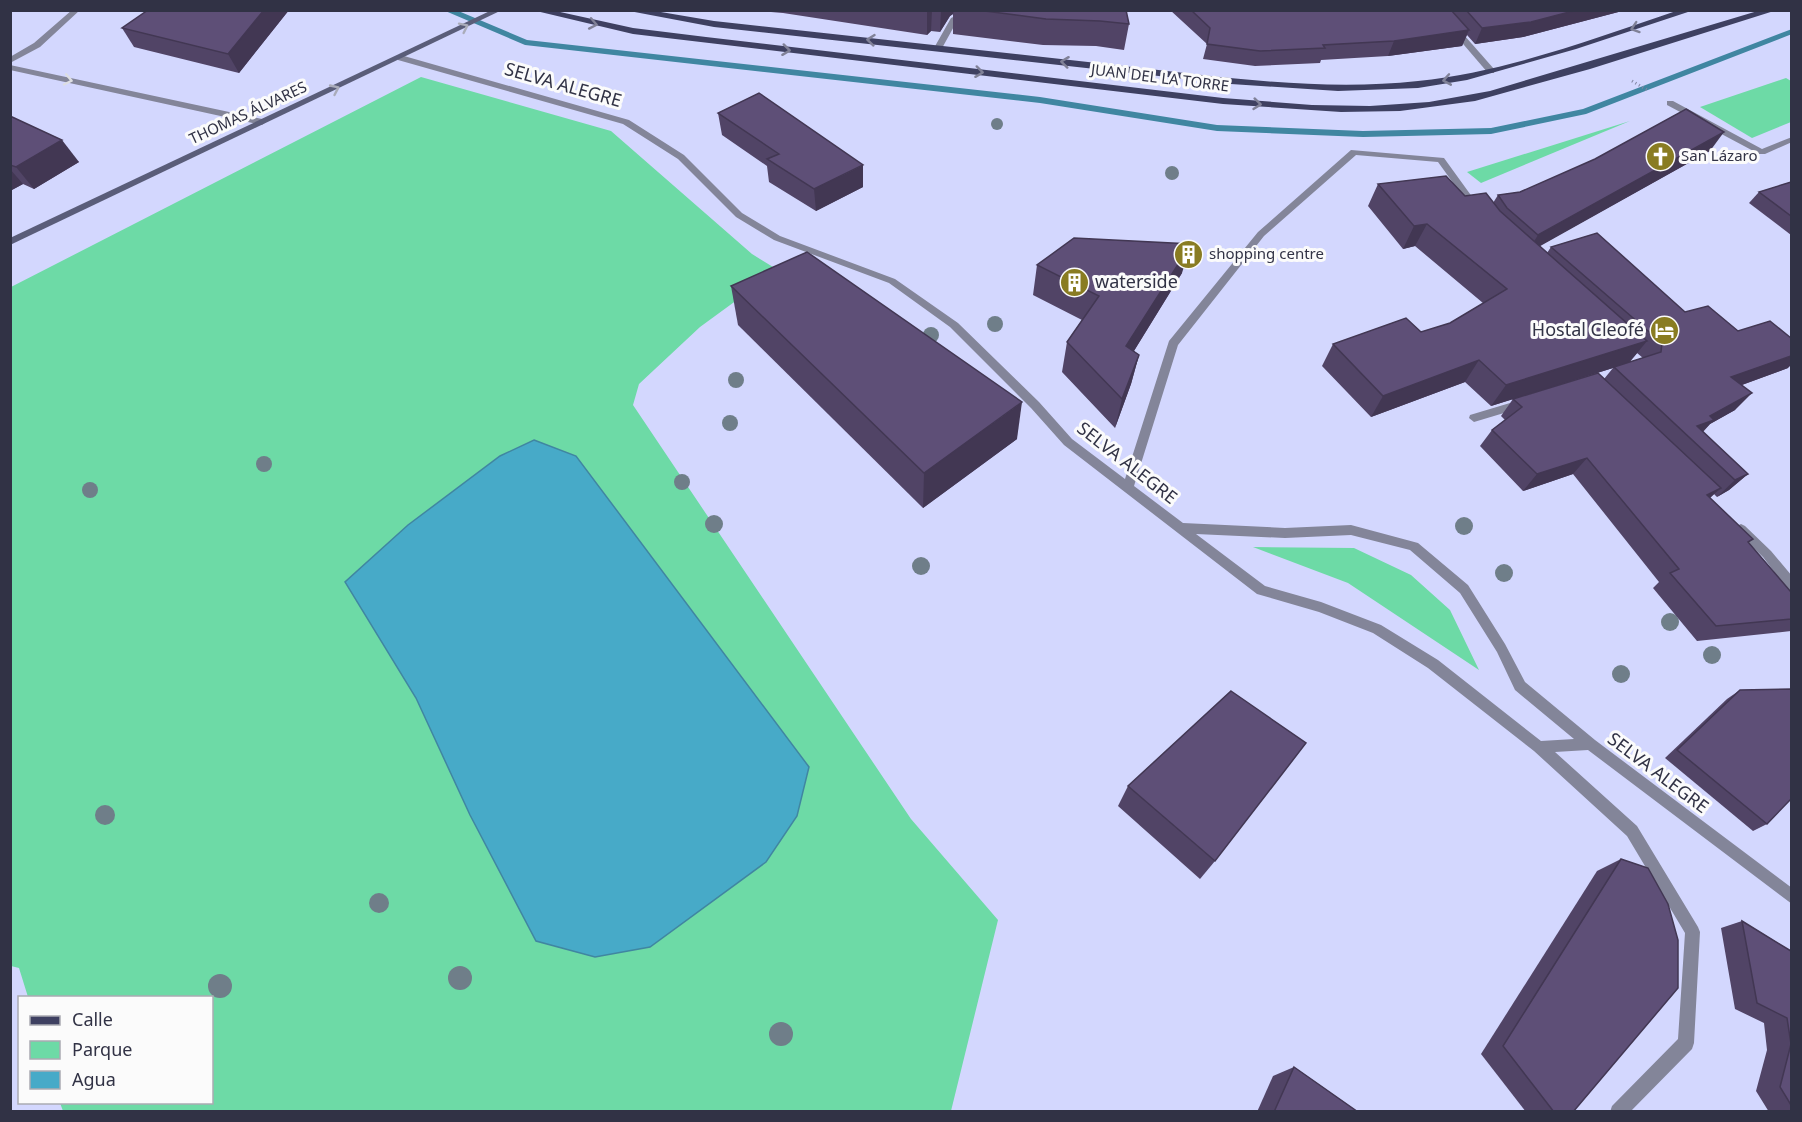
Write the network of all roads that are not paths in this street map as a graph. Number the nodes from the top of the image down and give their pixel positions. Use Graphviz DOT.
graph roads {
  1 [pos="77,10"];
  2 [pos="499,10"];
  3 [pos="536,10"];
  4 [pos="628,10"];
  5 [pos="975,10"];
  6 [pos="1437,10"];
  7 [pos="1690,10"];
  8 [pos="1773,10"];
  9 [pos="938,48"];
  10 [pos="401,58"];
  11 [pos="10,61"];
  12 [pos="10,67"];
  13 [pos="1491,71"];
  14 [pos="1670,103"];
  15 [pos="1687,112"];
  16 [pos="1677,118"];
  17 [pos="262,122"];
  18 [pos="1791,139"];
  19 [pos="1480,214"];
  20 [pos="10,242"];
  21 [pos="1531,400"];
  22 [pos="1474,418"];
  23 [pos="1128,488"];
  24 [pos="1732,522"];
  25 [pos="1180,528"];
  26 [pos="1791,586"];
  27 [pos="1590,744"];
  28 [pos="1539,747"];
  29 [pos="1791,897"];
  30 [pos="1618,1112"];
  1 -- 11 [label="street"];
  10 -- 2 [label="street, THOMAS ÁLVARES, one-way"];
  3 -- 8 [label="main road, JUAN DEL LA TORRE, one-way"];
  9 -- 4 [label="main road, JUAN DEL LA TORRE, one-way"];
  5 -- 9 [label="street"];
  6 -- 13 [label="street"];
  7 -- 13 [label="main road, JUAN DEL LA TORRE, one-way"];
  13 -- 9 [label="main road, JUAN DEL LA TORRE, one-way"];
  17 -- 10 [label="street, THOMAS ÁLVARES, one-way"];
  10 -- 23 [label="street, SELVA ALEGRE"];
  12 -- 17 [label="street, one-way"];
  14 -- 15 [label="street"];
  15 -- 16 [label="street"];
  15 -- 18 [label="street"];
  17 -- 20 [label="street, THOMAS ÁLVARES"];
  19 -- 23 [label="street"];
  21 -- 22 [label="street"];
  23 -- 25 [label="street, SELVA ALEGRE"];
  24 -- 26 [label="street"];
  25 -- 27 [label="street"];
  25 -- 28 [label="street, SELVA ALEGRE"];
  27 -- 28 [label="street, SELVA ALEGRE"];
  27 -- 29 [label="street, SELVA ALEGRE"];
  28 -- 30 [label="street"];
}
